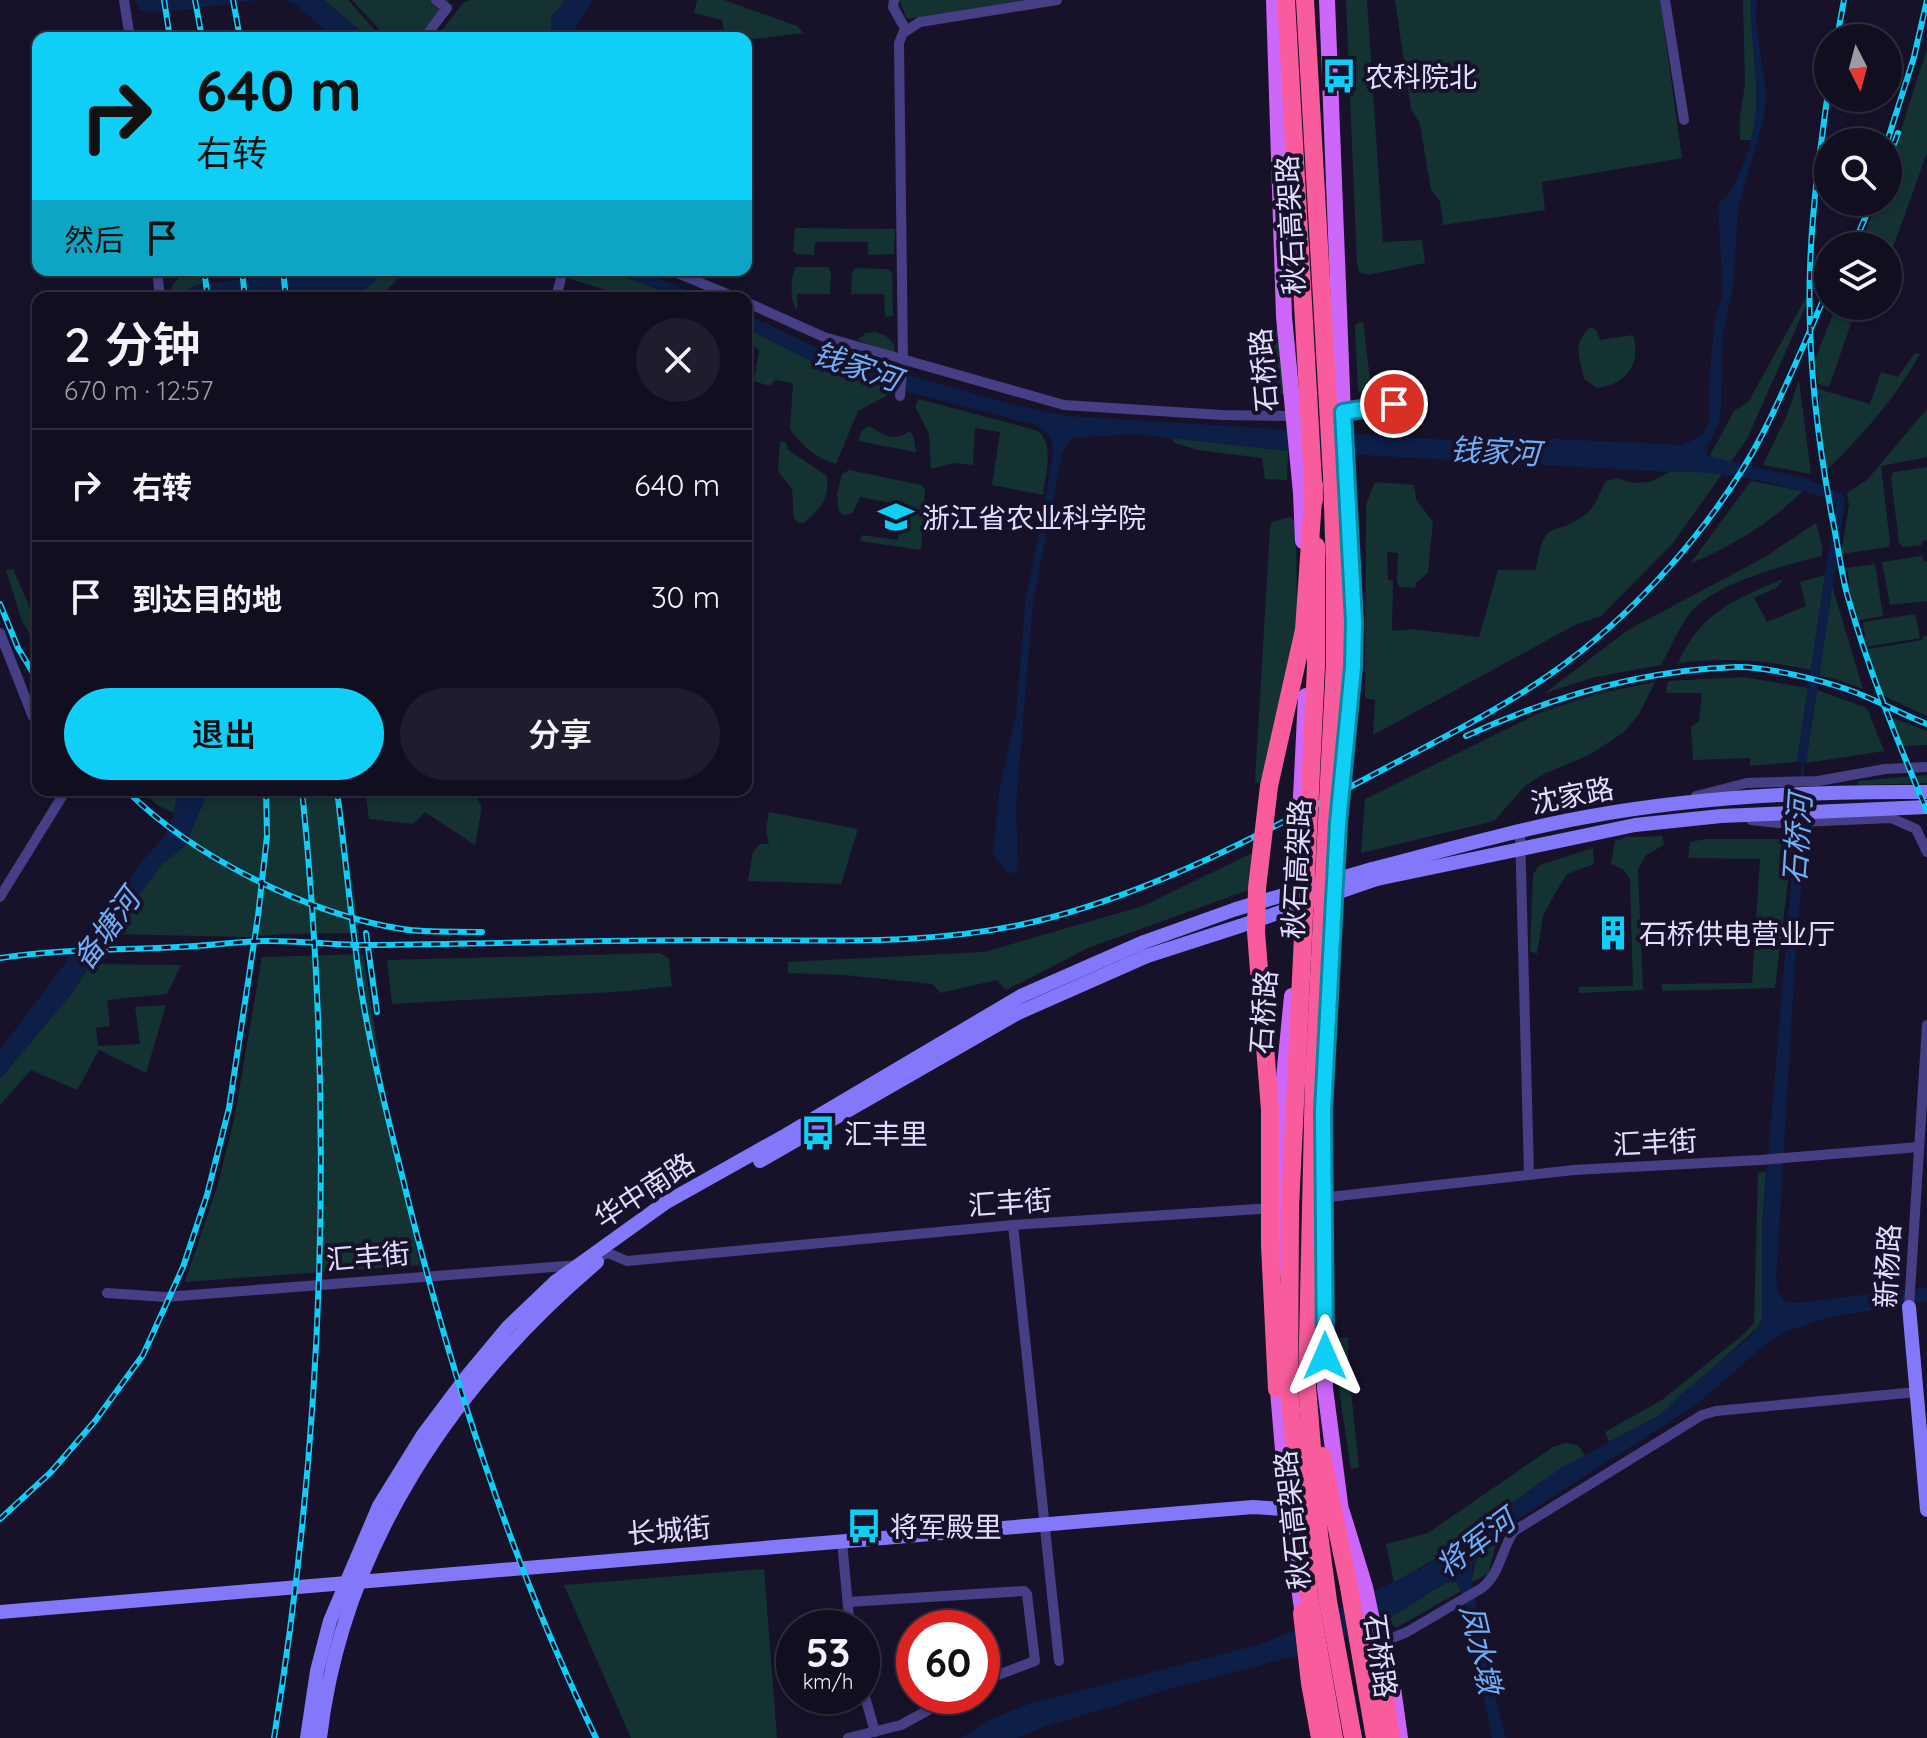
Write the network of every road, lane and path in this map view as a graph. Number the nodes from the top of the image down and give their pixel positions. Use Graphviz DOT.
graph roads {
  1 [pos="124,0"];
  2 [pos="436,0"];
  3 [pos="894,0"];
  4 [pos="1057,0"];
  5 [pos="1274,0"];
  6 [pos="1286,0"];
  7 [pos="1305,0"];
  8 [pos="1327,0"];
  9 [pos="1665,0"];
  10 [pos="906,30"];
  11 [pos="129,32"];
  12 [pos="429,32"];
  13 [pos="1684,120"];
  14 [pos="684,276"];
  15 [pos="723,292"];
  16 [pos="752,305"];
  17 [pos="903,360"];
  18 [pos="900,396"];
  19 [pos="1419,401"];
  20 [pos="1343,417"];
  21 [pos="1293,419"];
  22 [pos="1314,485"];
  23 [pos="0,633"];
  24 [pos="32,714"];
  25 [pos="1927,767"];
  26 [pos="1802,788"];
  27 [pos="1927,792"];
  28 [pos="62,796"];
  29 [pos="1927,807"];
  30 [pos="1801,817"];
  31 [pos="1520,832"];
  32 [pos="1521,850"];
  33 [pos="1927,852"];
  34 [pos="1374,874"];
  35 [pos="0,897"];
  36 [pos="1236,909"];
  37 [pos="1927,1025"];
  38 [pos="1919,1147"];
  39 [pos="1529,1175"];
  40 [pos="1323,1197"];
  41 [pos="1280,1208"];
  42 [pos="1013,1225"];
  43 [pos="608,1253"];
  44 [pos="579,1265"];
  45 [pos="107,1293"];
  46 [pos="1909,1307"];
  47 [pos="1307,1386"];
  48 [pos="1277,1389"];
  49 [pos="1917,1392"];
  50 [pos="1288,1509"];
  51 [pos="1927,1510"];
  52 [pos="1342,1512"];
  53 [pos="1046,1525"];
  54 [pos="842,1542"];
  55 [pos="351,1583"];
  56 [pos="848,1602"];
  57 [pos="849,1610"];
  58 [pos="0,1612"];
  59 [pos="1303,1617"];
  60 [pos="1376,1643"];
  61 [pos="1059,1661"];
  62 [pos="1310,1661"];
  63 [pos="1000,1674"];
  64 [pos="870,1714"];
  65 [pos="921,1714"];
  66 [pos="875,1732"];
  67 [pos="307,1738"];
  68 [pos="320,1738"];
  69 [pos="848,1738"];
  70 [pos="1320,1738"];
  71 [pos="1327,1738"];
  72 [pos="1334,1738"];
  73 [pos="1353,1738"];
  74 [pos="1367,1738"];
  75 [pos="1375,1738"];
  76 [pos="1391,1738"];
  77 [pos="1400,1738"];
  1 -- 11 [label="street"];
  2 -- 12 [label="street"];
  3 -- 10 [label="street"];
  4 -- 10 [label="street"];
  5 -- 21 [label="main road, 石桥路"];
  6 -- 22 [label="highway, 秋石高架路"];
  7 -- 47 [label="highway, 秋石高架路, bridge"];
  8 -- 20 [label="main road, 石桥路"];
  9 -- 13 [label="street"];
  10 -- 17 [label="street"];
  14 -- 15 [label="street"];
  16 -- 17 [label="street"];
  17 -- 18 [label="street"];
  17 -- 21 [label="street"];
  19 -- 20 [label="street"];
  20 -- 40 [label="main road, 石桥路"];
  21 -- 41 [label="main road, 石桥路"];
  22 -- 48 [label="highway, bridge"];
  22 -- 72 [label="highway, 秋石高架路, bridge"];
  23 -- 24 [label="street"];
  25 -- 26 [label="street"];
  26 -- 27 [label="main road, 沈家路"];
  26 -- 31 [label="main road, 沈家路"];
  28 -- 35 [label="street"];
  29 -- 30 [label="main road, 沈家路"];
  30 -- 32 [label="main road, 沈家路"];
  30 -- 33 [label="street"];
  31 -- 32 [label="street"];
  31 -- 34 [label="main road, 沈家路"];
  32 -- 34 [label="main road, 沈家路"];
  32 -- 39 [label="street"];
  34 -- 36 [label="main road, 沈家路, bridge"];
  34 -- 43 [label="main road, 华中南路, bridge"];
  36 -- 44 [label="main road, 华中南路"];
  37 -- 38 [label="street, 新杨路"];
  38 -- 39 [label="street, 汇丰街"];
  38 -- 46 [label="street, 新杨路"];
  39 -- 40 [label="street, 汇丰街"];
  40 -- 41 [label="street, 汇丰街"];
  40 -- 52 [label="main road, 石桥路"];
  41 -- 42 [label="street, 汇丰街"];
  41 -- 48 [label="main road, 石桥路"];
  42 -- 43 [label="street, 汇丰街"];
  42 -- 53 [label="street"];
  43 -- 44 [label="street, 汇丰街"];
  43 -- 55 [label="main road, 华中南路"];
  44 -- 45 [label="street, 汇丰街"];
  44 -- 55 [label="main road, 华中南路"];
  46 -- 49 [label="main road, 新杨路"];
  47 -- 73 [label="highway, 秋石高架路, bridge"];
  47 -- 75 [label="highway, bridge"];
  48 -- 50 [label="main road, 石桥路"];
  49 -- 51 [label="main road, 新杨路"];
  49 -- 60 [label="street"];
  50 -- 52 [label="main road, 长城街"];
  50 -- 53 [label="main road, 长城街"];
  50 -- 59 [label="main road, 石桥路"];
  52 -- 60 [label="main road"];
  52 -- 74 [label="main road, 石桥路"];
  53 -- 54 [label="main road, 长城街"];
  53 -- 61 [label="street"];
  54 -- 55 [label="main road, 长城街"];
  54 -- 56 [label="street"];
  55 -- 58 [label="main road, 长城街"];
  55 -- 67 [label="main road, 华中南路"];
  55 -- 68 [label="main road, 华中南路"];
  56 -- 57 [label="street"];
  56 -- 63 [label="street"];
  59 -- 62 [label="highway"];
  60 -- 76 [label="highway"];
  60 -- 77 [label="main road"];
  62 -- 70 [label="highway"];
  62 -- 71 [label="main road"];
  64 -- 66 [label="street"];
  65 -- 66 [label="street"];
  66 -- 69 [label="street"];
}
